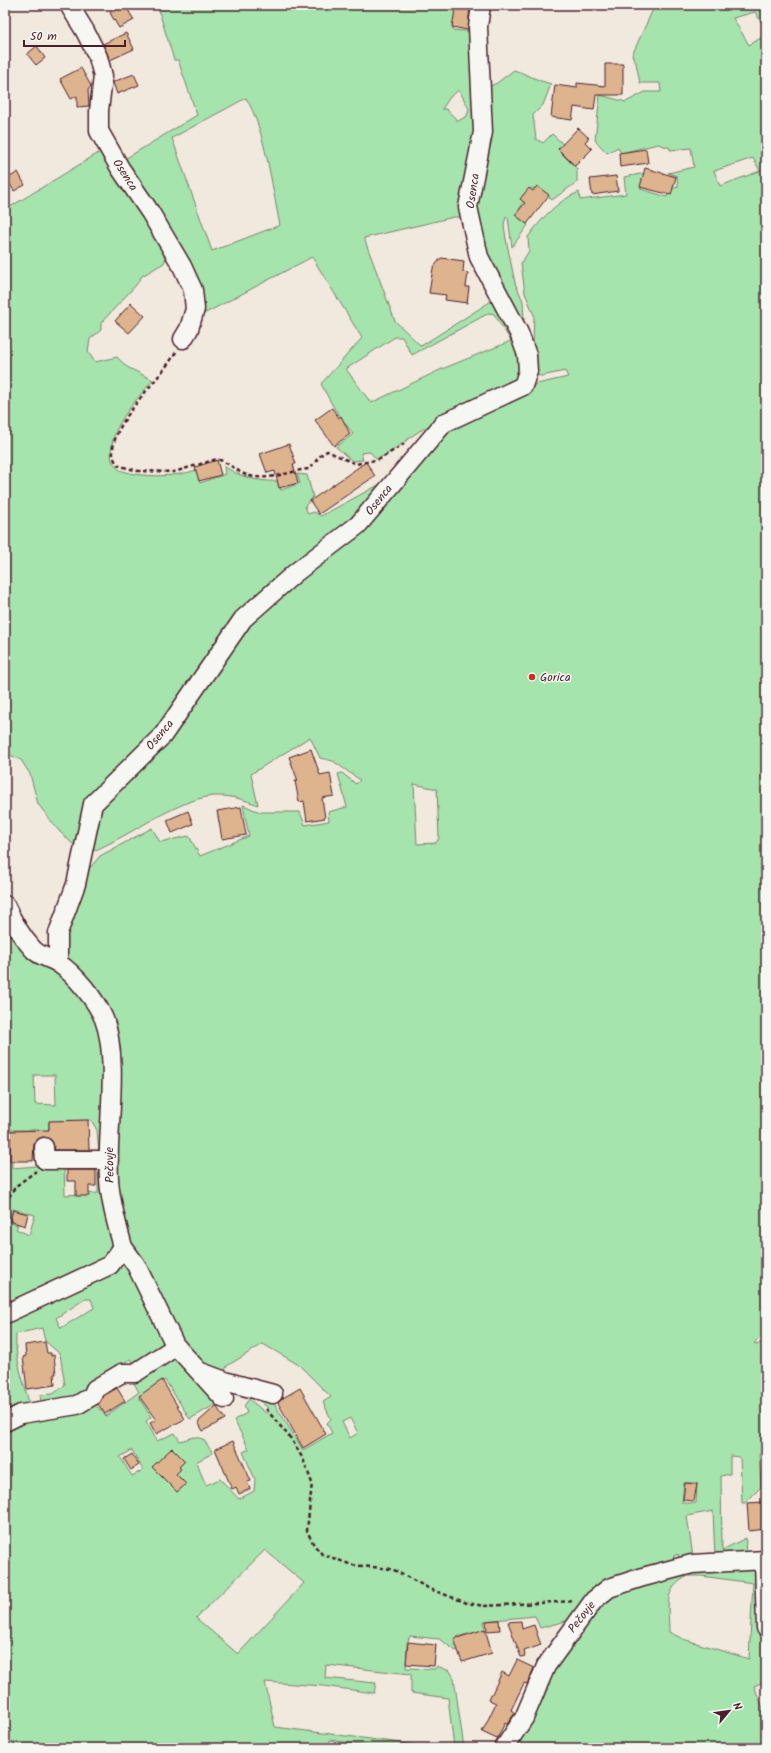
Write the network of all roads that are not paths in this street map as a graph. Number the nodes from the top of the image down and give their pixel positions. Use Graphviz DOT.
graph roads {
  1 [pos="69,5"];
  2 [pos="481,5"];
  3 [pos="182,339"];
  4 [pos="7,914"];
  5 [pos="58,962"];
  6 [pos="48,1153"];
  7 [pos="109,1160"];
  8 [pos="123,1247"];
  9 [pos="5,1314"];
  10 [pos="175,1345"];
  11 [pos="198,1371"];
  12 [pos="224,1399"];
  13 [pos="268,1400"];
  14 [pos="5,1422"];
  15 [pos="765,1560"];
  16 [pos="766,1628"];
  17 [pos="504,1748"];
  1 -- 3 [label="street, Osenca"];
  2 -- 5 [label="street, Osenca"];
  4 -- 5 [label="street"];
  5 -- 7 [label="street, Pečovje"];
  6 -- 7 [label="street"];
  7 -- 8 [label="street, Pečovje"];
  8 -- 9 [label="street"];
  8 -- 10 [label="street"];
  10 -- 11 [label="street"];
  10 -- 14 [label="street"];
  11 -- 12 [label="street"];
  11 -- 13 [label="street"];
  15 -- 16 [label="street"];
  15 -- 17 [label="street, Pečovje"];
}
